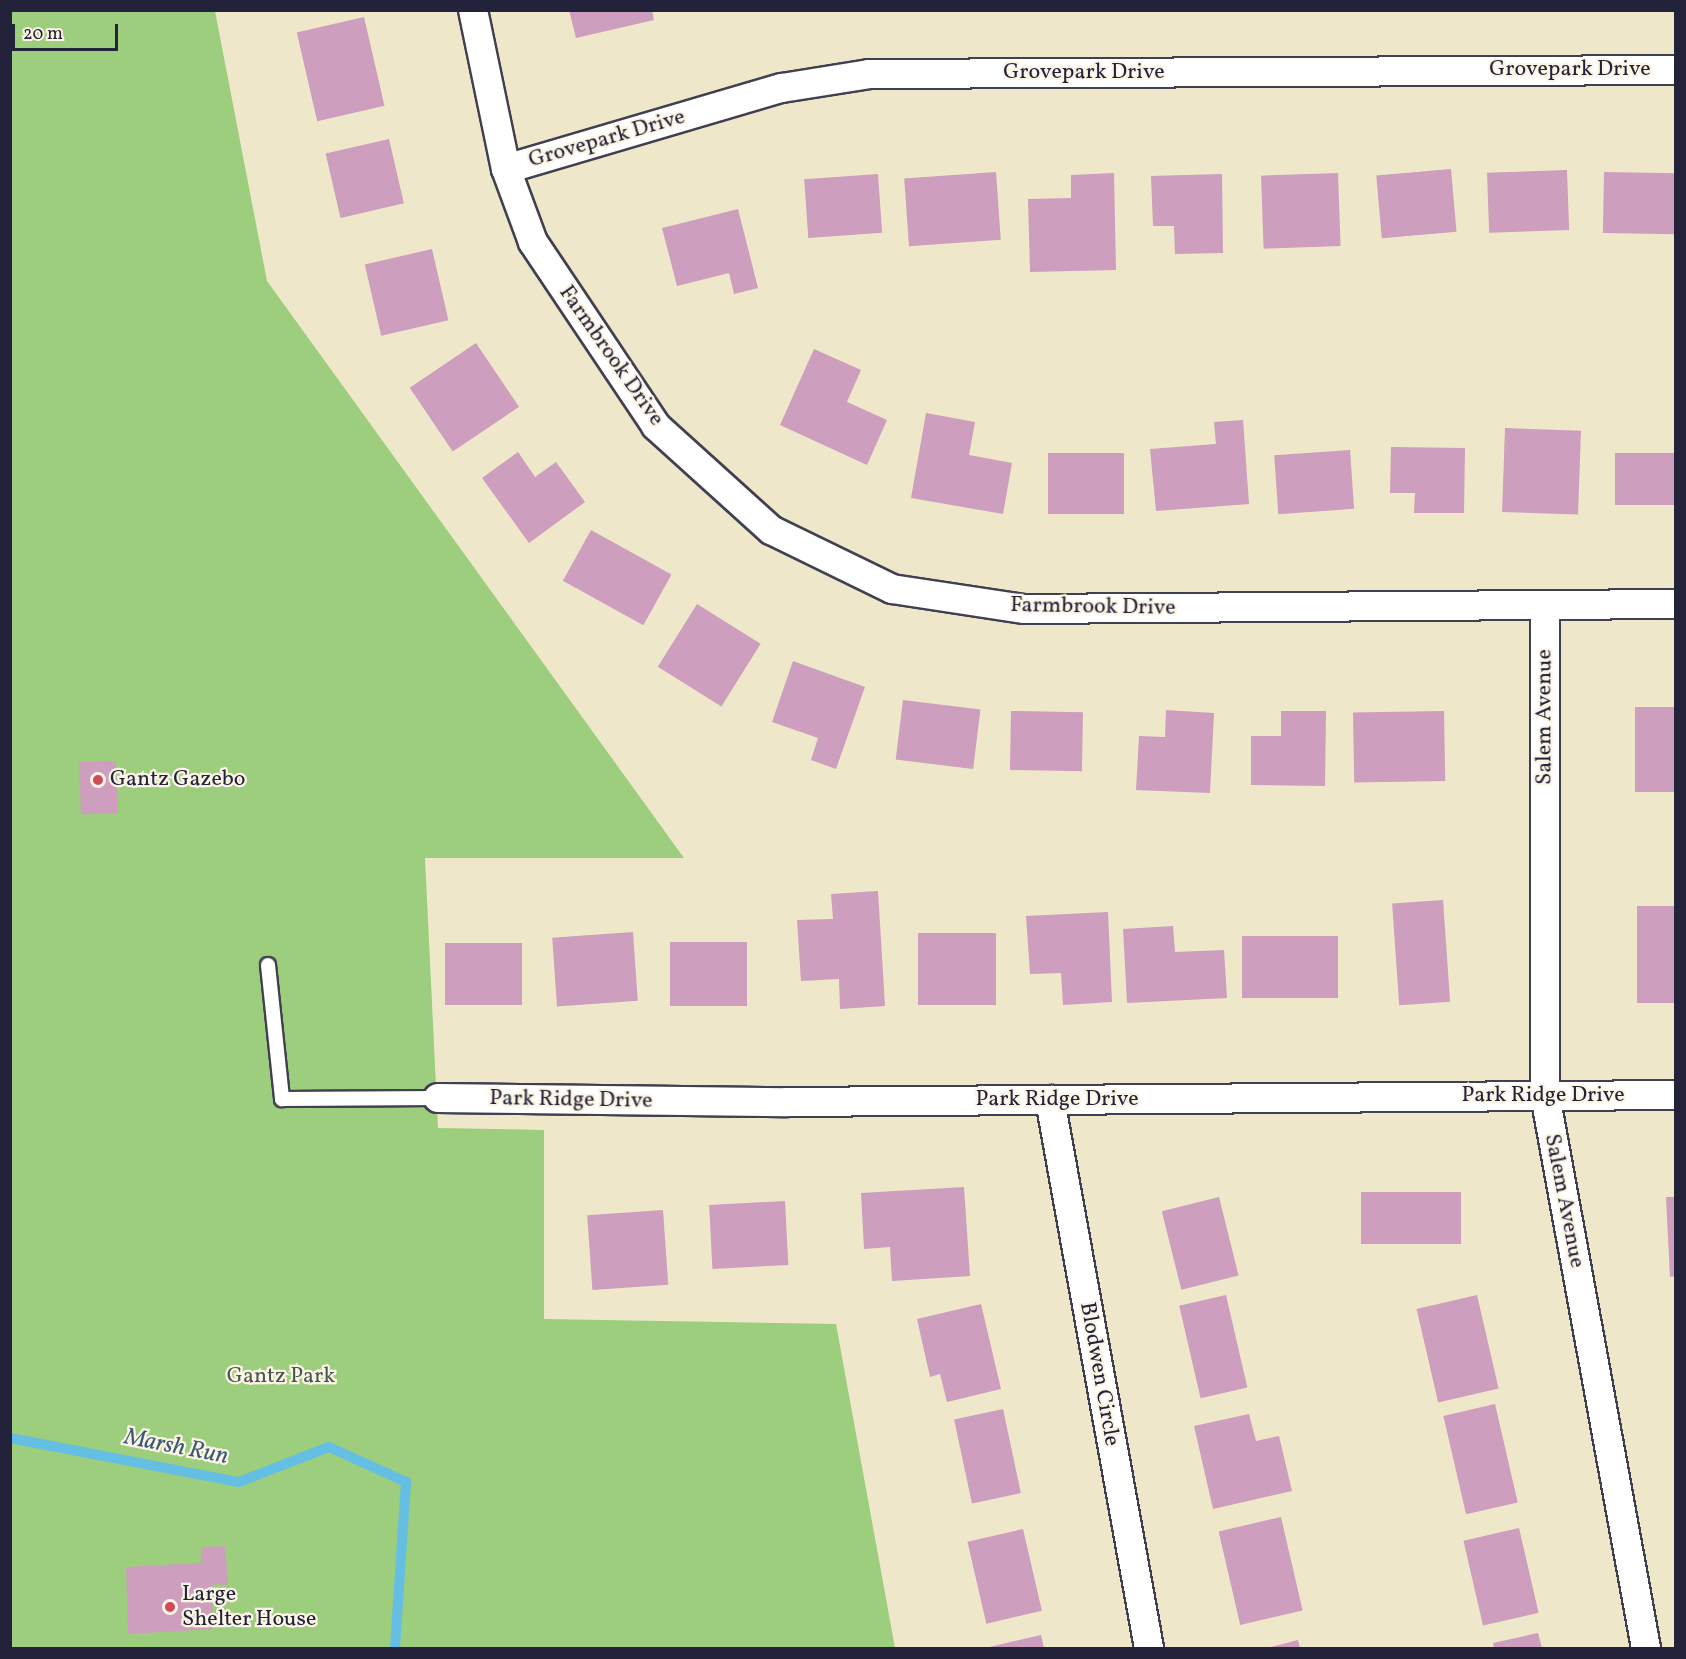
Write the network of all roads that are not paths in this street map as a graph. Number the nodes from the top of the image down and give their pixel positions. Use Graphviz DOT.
graph roads {
  1 [pos="474,10"];
  2 [pos="1676,70"];
  3 [pos="506,169"];
  4 [pos="1663,604"];
  5 [pos="1545,605"];
  6 [pos="268,964"];
  7 [pos="1545,1095"];
  8 [pos="1676,1095"];
  9 [pos="438,1098"];
  10 [pos="1050,1100"];
  11 [pos="1149,1648"];
  12 [pos="1646,1648"];
  1 -- 3 [label="street, Farmbrook Drive"];
  2 -- 3 [label="street, Grovepark Drive"];
  3 -- 5 [label="street, Farmbrook Drive"];
  4 -- 5 [label="street, Farmbrook Drive"];
  5 -- 7 [label="street, Salem Avenue"];
  6 -- 9 [label="lane"];
  7 -- 8 [label="street, Park Ridge Drive"];
  7 -- 10 [label="street, Park Ridge Drive"];
  7 -- 12 [label="street, Salem Avenue"];
  9 -- 10 [label="street, Park Ridge Drive"];
  10 -- 11 [label="street, Blodwen Circle"];
}
